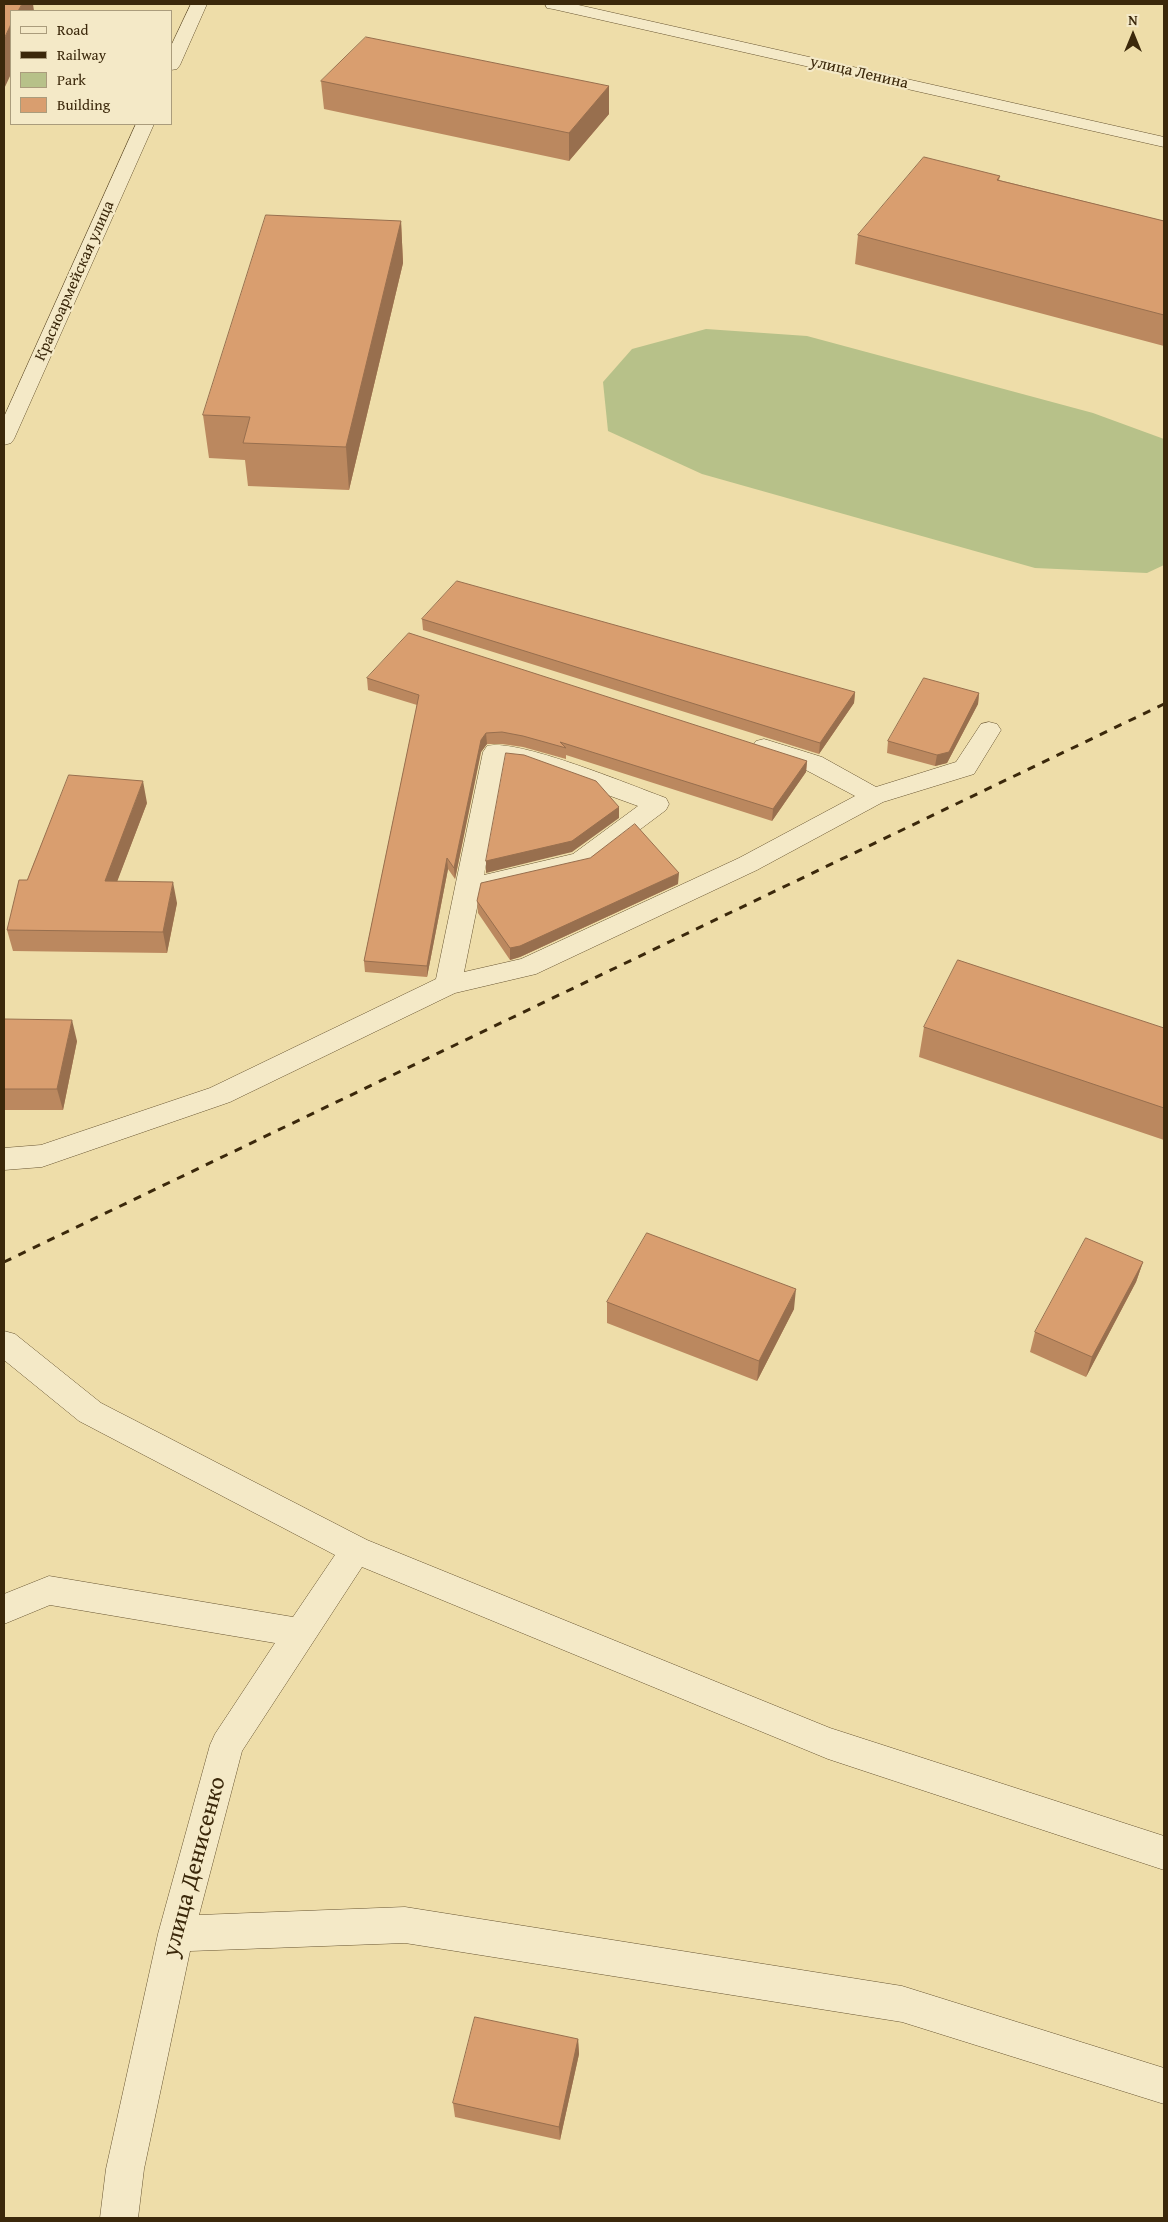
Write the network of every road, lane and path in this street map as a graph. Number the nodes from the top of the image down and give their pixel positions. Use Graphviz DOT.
graph roads {
  1 [pos="199,4"];
  2 [pos="553,4"];
  3 [pos="172,64"];
  4 [pos="145,125"];
  5 [pos="1164,142"];
  6 [pos="13,394"];
  7 [pos="4,438"];
  8 [pos="989,730"];
  9 [pos="747,742"];
  10 [pos="874,796"];
  11 [pos="469,887"];
  12 [pos="448,985"];
  13 [pos="4,1159"];
  14 [pos="4,1343"];
  15 [pos="356,1550"];
  16 [pos="4,1609"];
  17 [pos="301,1633"];
  18 [pos="1164,1854"];
  19 [pos="176,1934"];
  20 [pos="1164,2086"];
  21 [pos="119,2218"];
  1 -- 3 [label="street"];
  2 -- 5 [label="street, улица Ленина"];
  4 -- 6 [label="street, Красноармейская улица"];
  6 -- 7 [label="street, Красноармейская улица"];
  8 -- 10 [label="street"];
  9 -- 10 [label="street"];
  10 -- 12 [label="street"];
  11 -- 11 [label="street"];
  11 -- 12 [label="street"];
  12 -- 13 [label="street"];
  14 -- 15 [label="street"];
  15 -- 17 [label="street, улица Денисенко"];
  15 -- 18 [label="street"];
  16 -- 17 [label="street"];
  17 -- 19 [label="street, улица Денисенко"];
  19 -- 20 [label="street"];
  19 -- 21 [label="street, улица Денисенко"];
}
